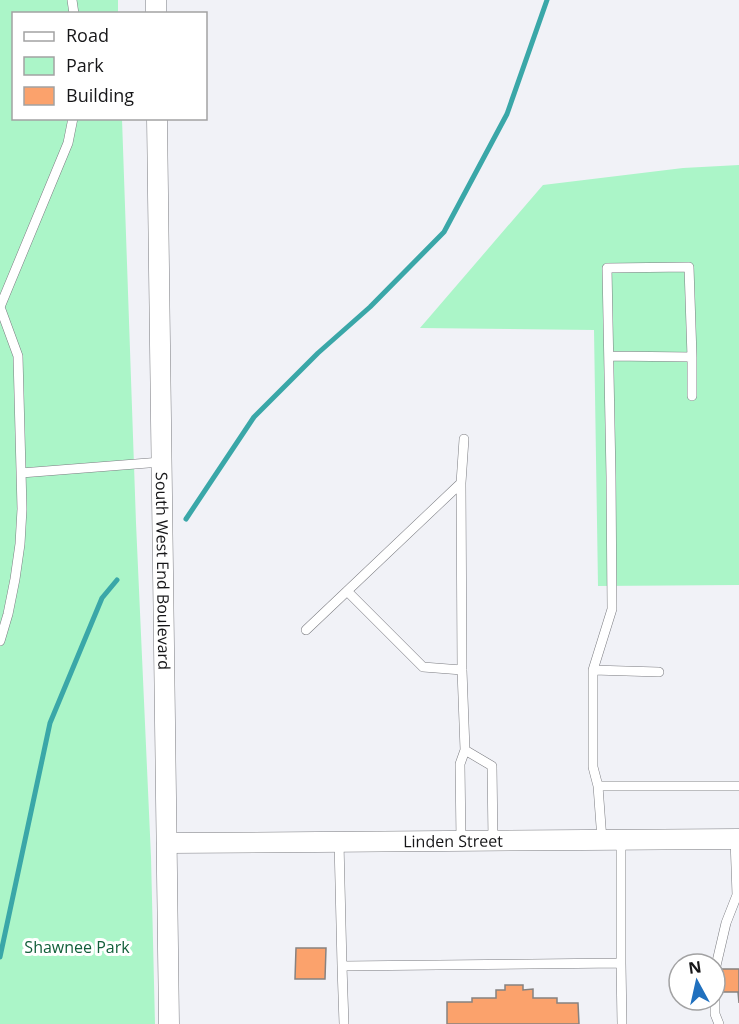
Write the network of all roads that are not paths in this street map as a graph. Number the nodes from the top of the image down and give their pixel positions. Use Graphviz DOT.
graph roads {
  1 [pos="73,120"];
  2 [pos="157,120"];
  3 [pos="0,307"];
  4 [pos="609,356"];
  5 [pos="692,357"];
  6 [pos="692,396"];
  7 [pos="464,439"];
  8 [pos="161,462"];
  9 [pos="21,473"];
  10 [pos="461,483"];
  11 [pos="347,591"];
  12 [pos="306,630"];
  13 [pos="0,641"];
  14 [pos="462,670"];
  15 [pos="593,670"];
  16 [pos="659,672"];
  17 [pos="465,750"];
  18 [pos="598,786"];
  19 [pos="739,786"];
  20 [pos="737,839"];
  21 [pos="612,840"];
  22 [pos="461,841"];
  23 [pos="494,841"];
  24 [pos="339,842"];
  25 [pos="167,843"];
  26 [pos="738,895"];
  27 [pos="719,952"];
  28 [pos="621,963"];
  29 [pos="342,966"];
  30 [pos="169,1024"];
  31 [pos="344,1024"];
  32 [pos="622,1024"];
  1 -- 3 [label="lane"];
  2 -- 8 [label="street, South West End Boulevard"];
  3 -- 9 [label="lane"];
  4 -- 5 [label="lane"];
  4 -- 5 [label="lane"];
  4 -- 15 [label="lane"];
  5 -- 6 [label="lane"];
  7 -- 10 [label="lane"];
  8 -- 9 [label="lane"];
  8 -- 25 [label="street, South West End Boulevard"];
  9 -- 13 [label="lane"];
  10 -- 11 [label="lane"];
  10 -- 14 [label="lane"];
  11 -- 12 [label="lane"];
  11 -- 14 [label="lane"];
  14 -- 17 [label="lane"];
  15 -- 16 [label="lane"];
  15 -- 18 [label="lane"];
  17 -- 22 [label="lane"];
  17 -- 23 [label="lane"];
  18 -- 19 [label="lane"];
  18 -- 21 [label="lane"];
  20 -- 21 [label="street, Linden Street"];
  20 -- 26 [label="lane"];
  21 -- 23 [label="street, Linden Street"];
  21 -- 28 [label="lane"];
  22 -- 23 [label="street, Linden Street"];
  22 -- 24 [label="street, Linden Street"];
  24 -- 25 [label="street, Linden Street"];
  24 -- 29 [label="lane"];
  25 -- 30 [label="street, South West End Boulevard"];
  26 -- 27 [label="lane"];
  28 -- 29 [label="lane"];
  28 -- 32 [label="lane"];
  29 -- 31 [label="lane"];
}
